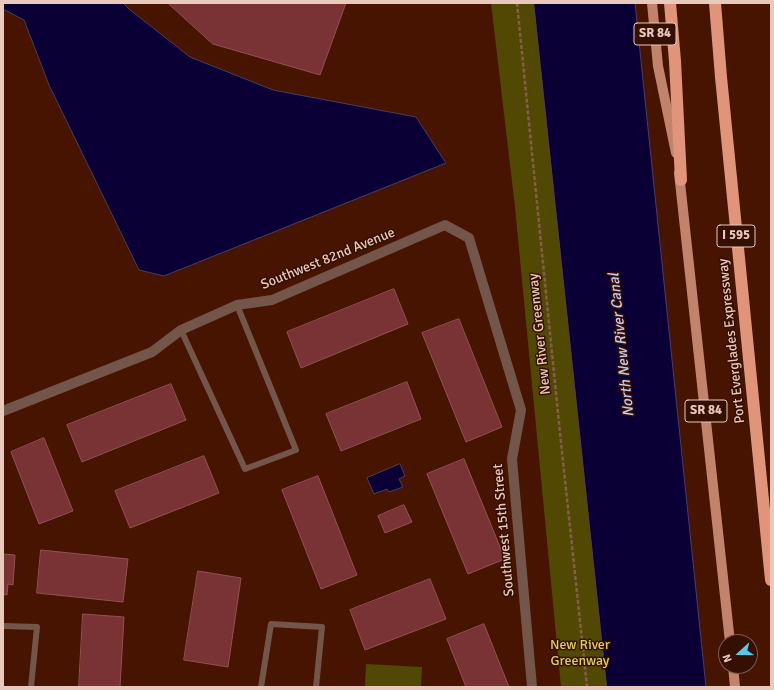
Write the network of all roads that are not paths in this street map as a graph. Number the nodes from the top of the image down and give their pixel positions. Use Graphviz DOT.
graph roads {
  1 [pos="652,3"];
  2 [pos="670,3"];
  3 [pos="715,3"];
  4 [pos="681,180"];
  5 [pos="445,225"];
  6 [pos="237,305"];
  7 [pos="181,330"];
  8 [pos="3,411"];
  9 [pos="771,580"];
  10 [pos="3,626"];
  11 [pos="729,634"];
  12 [pos="734,674"];
  13 [pos="31,687"];
  14 [pos="261,687"];
  15 [pos="316,687"];
  16 [pos="532,687"];
  17 [pos="735,687"];
  1 -- 4 [label="main road, SR 84"];
  2 -- 4 [label="highway"];
  3 -- 9 [label="highway, Port Everglades Expressway / I 595"];
  4 -- 11 [label="main road, SR 84"];
  5 -- 6 [label="street, Southwest 82nd Avenue"];
  5 -- 16 [label="street, Southwest 15th Street"];
  6 -- 7 [label="street, Southwest 82nd Avenue"];
  6 -- 7 [label="lane"];
  7 -- 8 [label="street, Southwest 82nd Avenue"];
  10 -- 13 [label="lane"];
  12 -- 17 [label="main road"];
  14 -- 15 [label="lane"];
}
